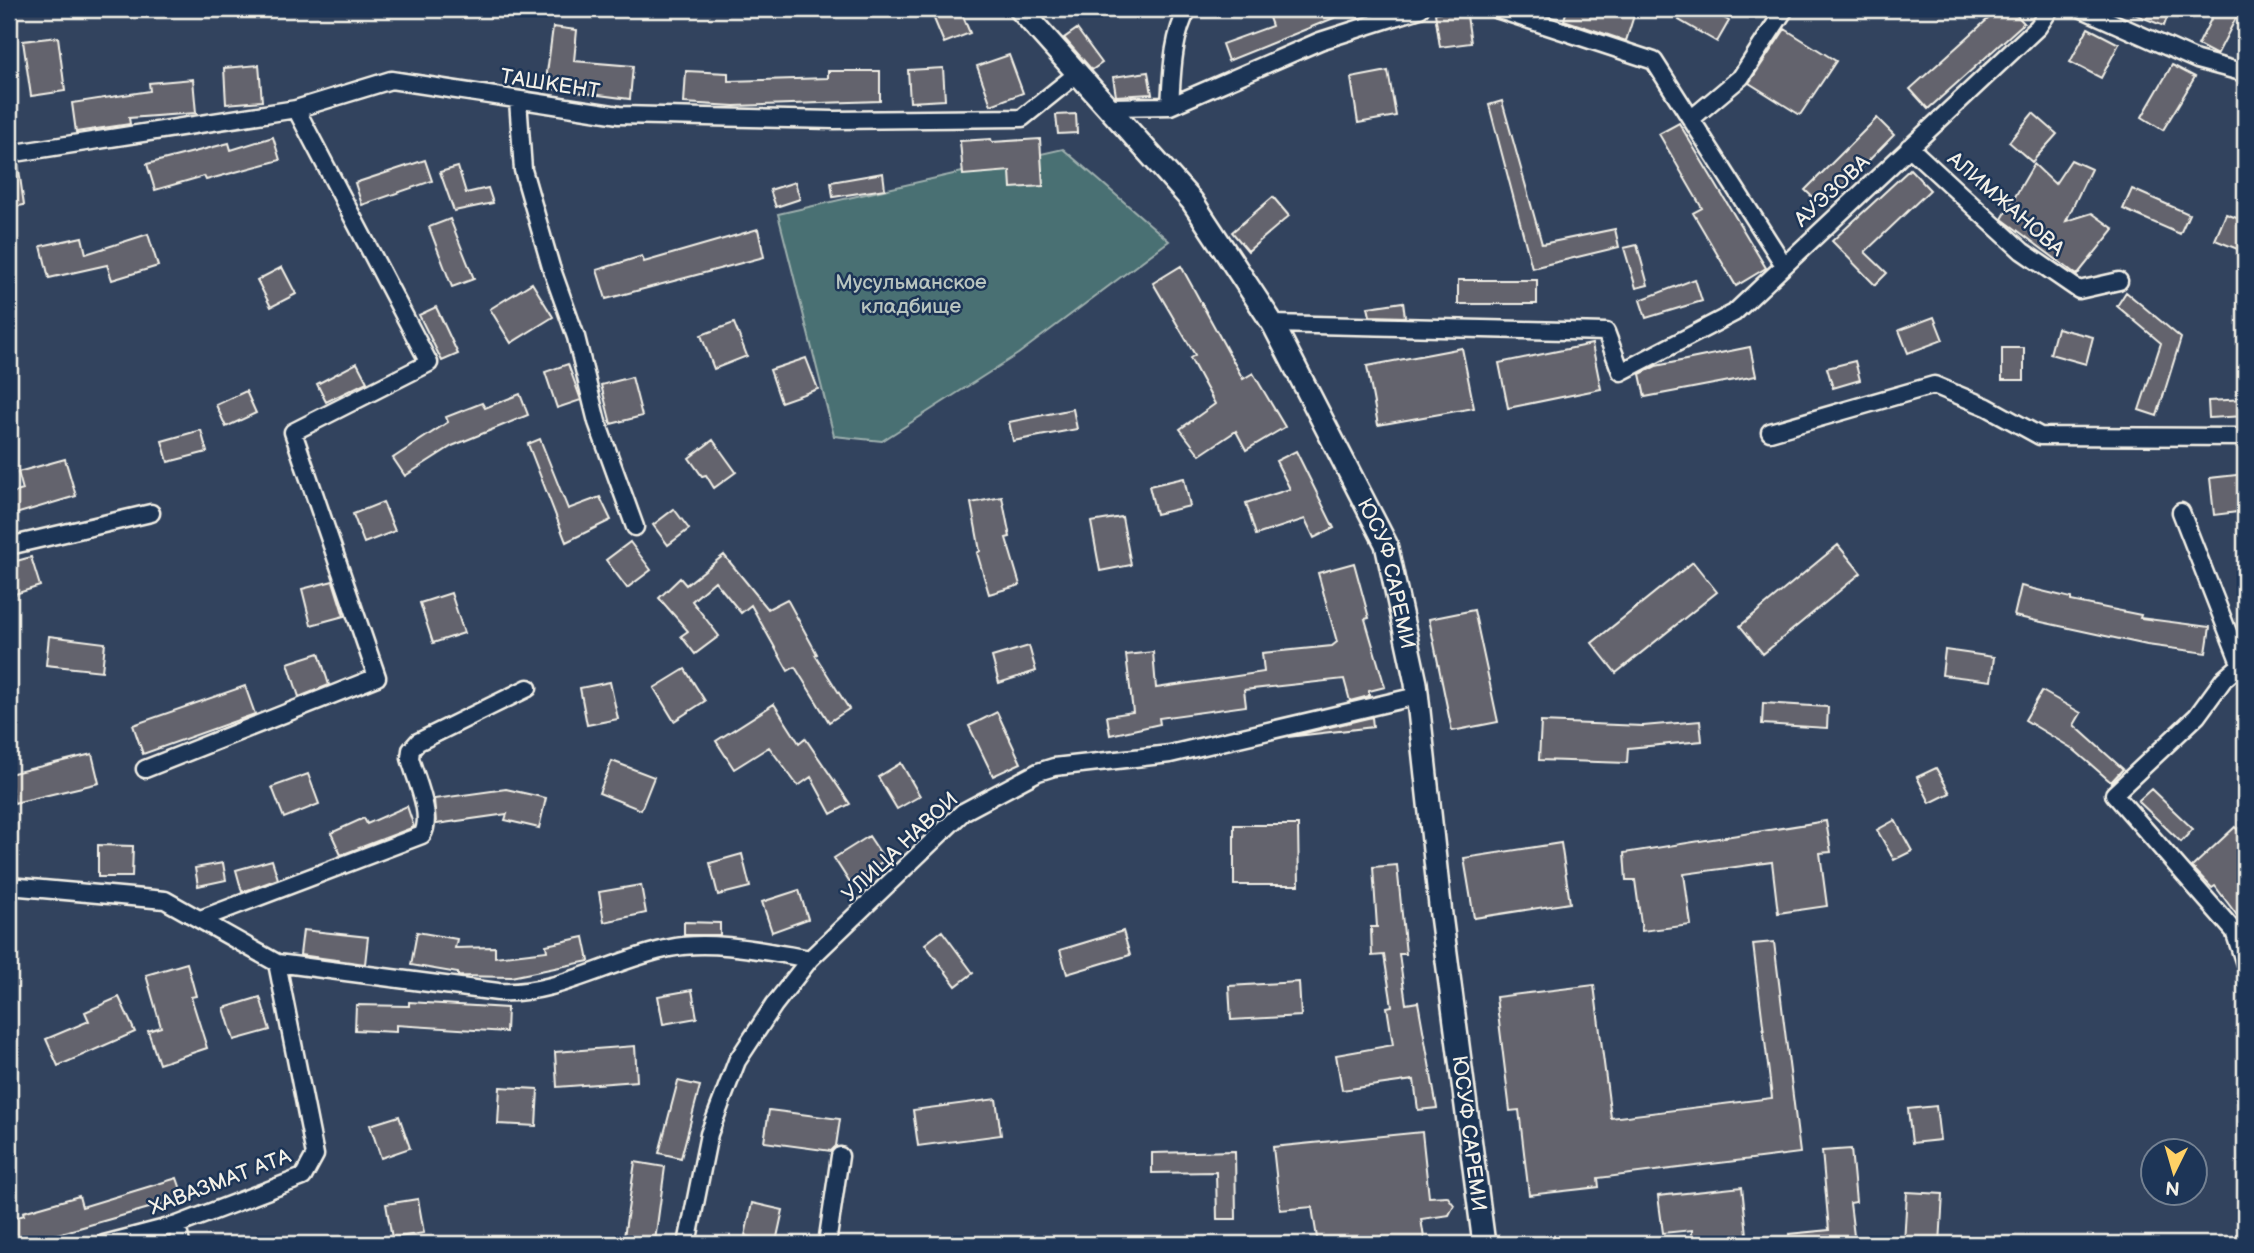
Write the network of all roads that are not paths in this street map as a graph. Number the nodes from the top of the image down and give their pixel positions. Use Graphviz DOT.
graph roads {
  1 [pos="1020,9"];
  2 [pos="1188,9"];
  3 [pos="1420,9"];
  4 [pos="1496,9"];
  5 [pos="1785,9"];
  6 [pos="2050,9"];
  7 [pos="2082,9"];
  8 [pos="1078,73"];
  9 [pos="2245,73"];
  10 [pos="518,100"];
  11 [pos="1170,106"];
  12 [pos="1108,107"];
  13 [pos="296,109"];
  14 [pos="1691,119"];
  15 [pos="1909,147"];
  16 [pos="9,154"];
  17 [pos="1784,265"];
  18 [pos="2119,281"];
  19 [pos="1273,324"];
  20 [pos="1770,432"];
  21 [pos="2245,436"];
  22 [pos="2181,512"];
  23 [pos="151,513"];
  24 [pos="635,527"];
  25 [pos="9,546"];
  26 [pos="2242,662"];
  27 [pos="528,688"];
  28 [pos="1417,696"];
  29 [pos="145,769"];
  30 [pos="9,886"];
  31 [pos="202,918"];
  32 [pos="810,959"];
  33 [pos="277,963"];
  34 [pos="2245,964"];
  35 [pos="841,1156"];
  36 [pos="177,1225"];
  37 [pos="104,1244"];
  38 [pos="181,1244"];
  39 [pos="687,1244"];
  40 [pos="827,1244"];
  41 [pos="1484,1244"];
  1 -- 8 [label="main road, ЮСУФ САРЕМИ"];
  2 -- 11 [label="street"];
  3 -- 11 [label="street"];
  4 -- 14 [label="street"];
  5 -- 14 [label="street"];
  6 -- 15 [label="street, АУЭЗОВА"];
  7 -- 9 [label="street"];
  8 -- 10 [label="street, ТАШКЕНТ"];
  8 -- 12 [label="main road, ЮСУФ САРЕМИ"];
  10 -- 13 [label="street, ТАШКЕНТ"];
  10 -- 24 [label="street"];
  11 -- 12 [label="street"];
  12 -- 19 [label="main road, ЮСУФ САРЕМИ"];
  13 -- 16 [label="street, ТАШКЕНТ"];
  13 -- 29 [label="street"];
  14 -- 17 [label="street"];
  15 -- 17 [label="street, АУЭЗОВА"];
  15 -- 18 [label="street, АЛИМЖАНОВА"];
  17 -- 19 [label="street, АУЭЗОВА"];
  19 -- 28 [label="main road, ЮСУФ САРЕМИ"];
  20 -- 21 [label="street"];
  22 -- 26 [label="street"];
  23 -- 25 [label="street"];
  26 -- 34 [label="street"];
  27 -- 31 [label="street"];
  28 -- 32 [label="street, УЛИЦА НАВОИ"];
  28 -- 41 [label="main road, ЮСУФ САРЕМИ"];
  30 -- 31 [label="street"];
  31 -- 33 [label="street"];
  32 -- 33 [label="street"];
  32 -- 39 [label="street, УЛИЦА НАВОИ"];
  33 -- 36 [label="street, ХАВАЗМАТ АТА"];
  35 -- 40 [label="street"];
  36 -- 37 [label="street, ХАВАЗМАТ АТА"];
  36 -- 38 [label="street"];
}
